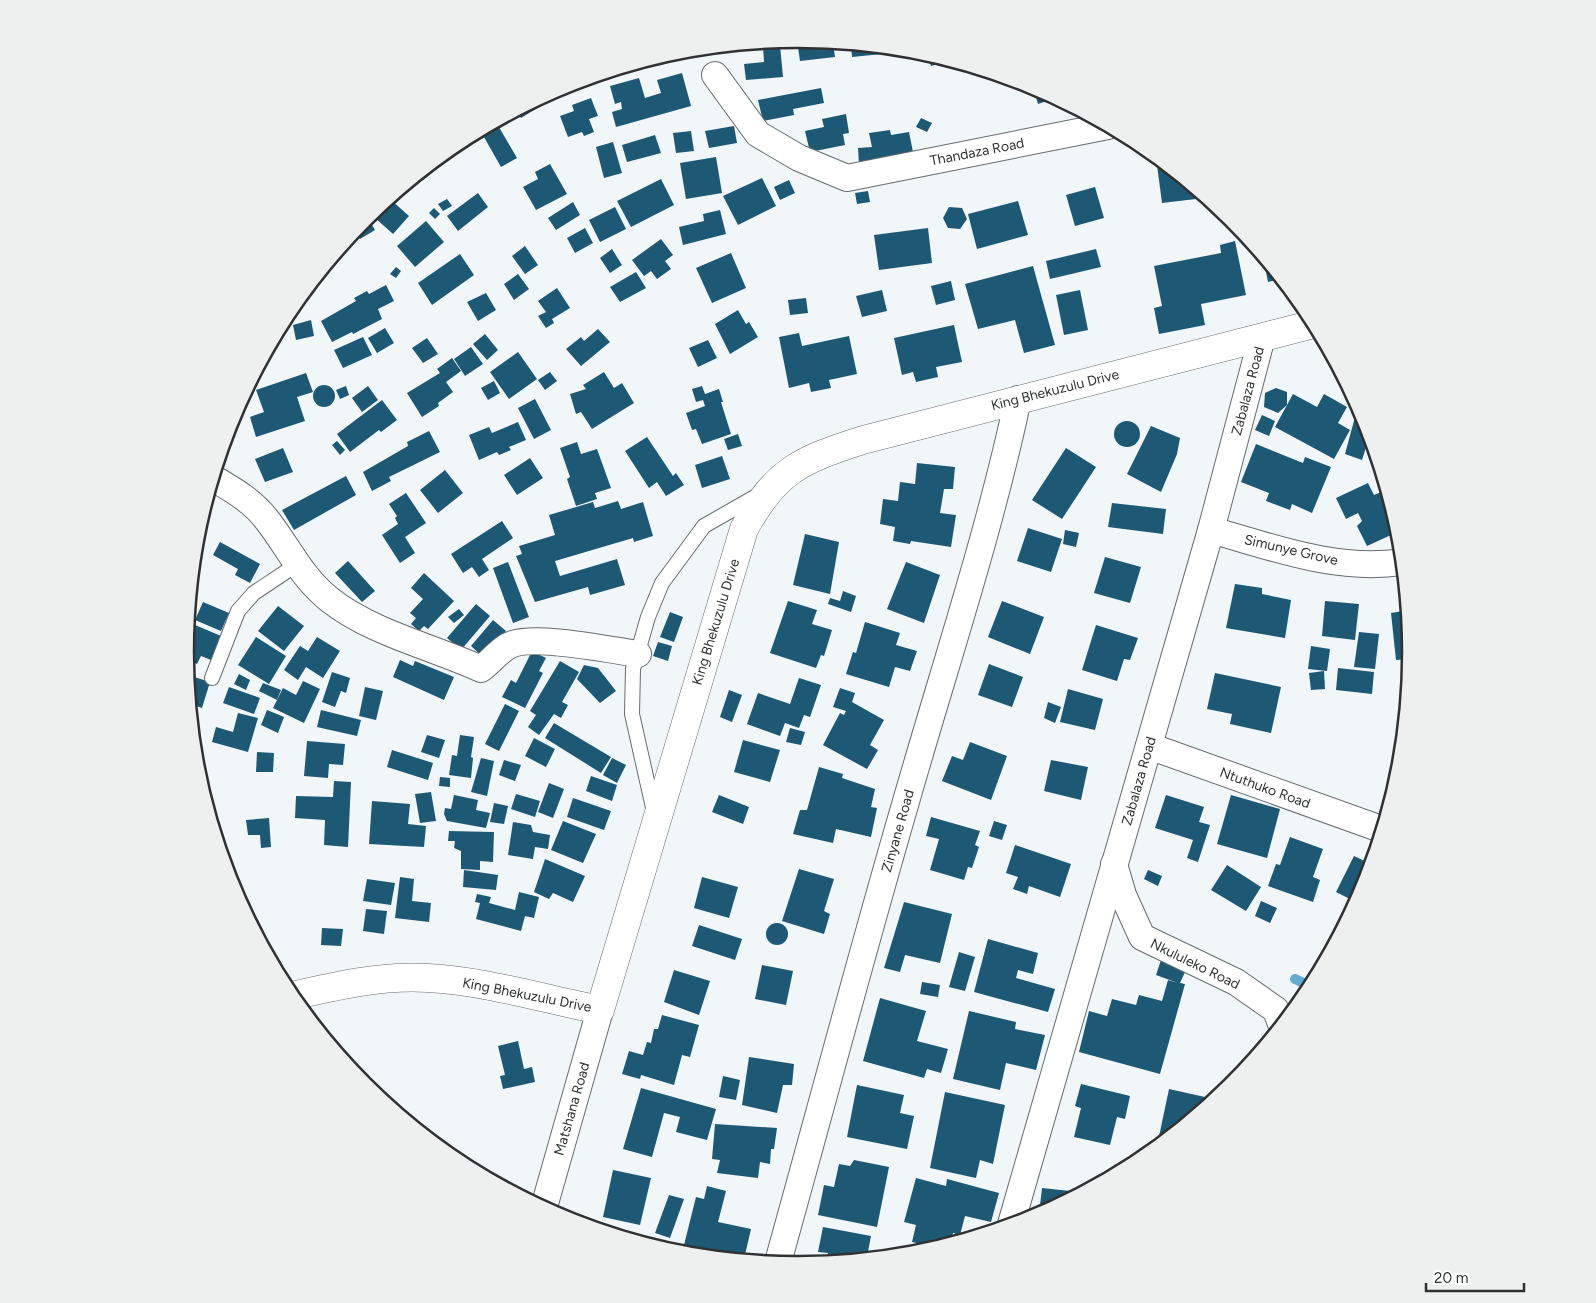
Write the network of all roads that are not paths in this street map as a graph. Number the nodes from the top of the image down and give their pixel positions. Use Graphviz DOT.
graph roads {
  1 [pos="715,75"];
  2 [pos="1099,128"];
  3 [pos="1306,326"];
  4 [pos="1262,337"];
  5 [pos="1018,399"];
  6 [pos="219,481"];
  7 [pos="770,488"];
  8 [pos="1211,530"];
  9 [pos="1395,563"];
  10 [pos="296,565"];
  11 [pos="638,654"];
  12 [pos="212,678"];
  13 [pos="1149,746"];
  14 [pos="656,822"];
  15 [pos="1375,827"];
  16 [pos="1114,864"];
  17 [pos="301,994"];
  18 [pos="600,1010"];
  19 [pos="1278,1017"];
  20 [pos="546,1200"];
  21 [pos="1013,1215"];
  22 [pos="780,1255"];
  1 -- 2 [label="street, Thandaza Road"];
  3 -- 4 [label="street, King Bhekuzulu Drive"];
  4 -- 5 [label="street, King Bhekuzulu Drive"];
  4 -- 8 [label="street, Zabalaza Road"];
  5 -- 7 [label="street, King Bhekuzulu Drive"];
  5 -- 22 [label="street, Zinyane Road"];
  6 -- 10 [label="street"];
  7 -- 11 [label="lane"];
  7 -- 14 [label="street, King Bhekuzulu Drive"];
  8 -- 9 [label="street, Simunye Grove"];
  8 -- 13 [label="street, Zabalaza Road"];
  10 -- 11 [label="street"];
  10 -- 12 [label="lane"];
  11 -- 14 [label="lane"];
  13 -- 15 [label="street, Ntuthuko Road"];
  13 -- 16 [label="street, Zabalaza Road"];
  14 -- 18 [label="street, King Bhekuzulu Drive"];
  16 -- 19 [label="street, Nkululeko Road"];
  16 -- 21 [label="street, Zabalaza Road"];
  17 -- 18 [label="street, King Bhekuzulu Drive"];
  18 -- 20 [label="street, Matshana Road"];
}
